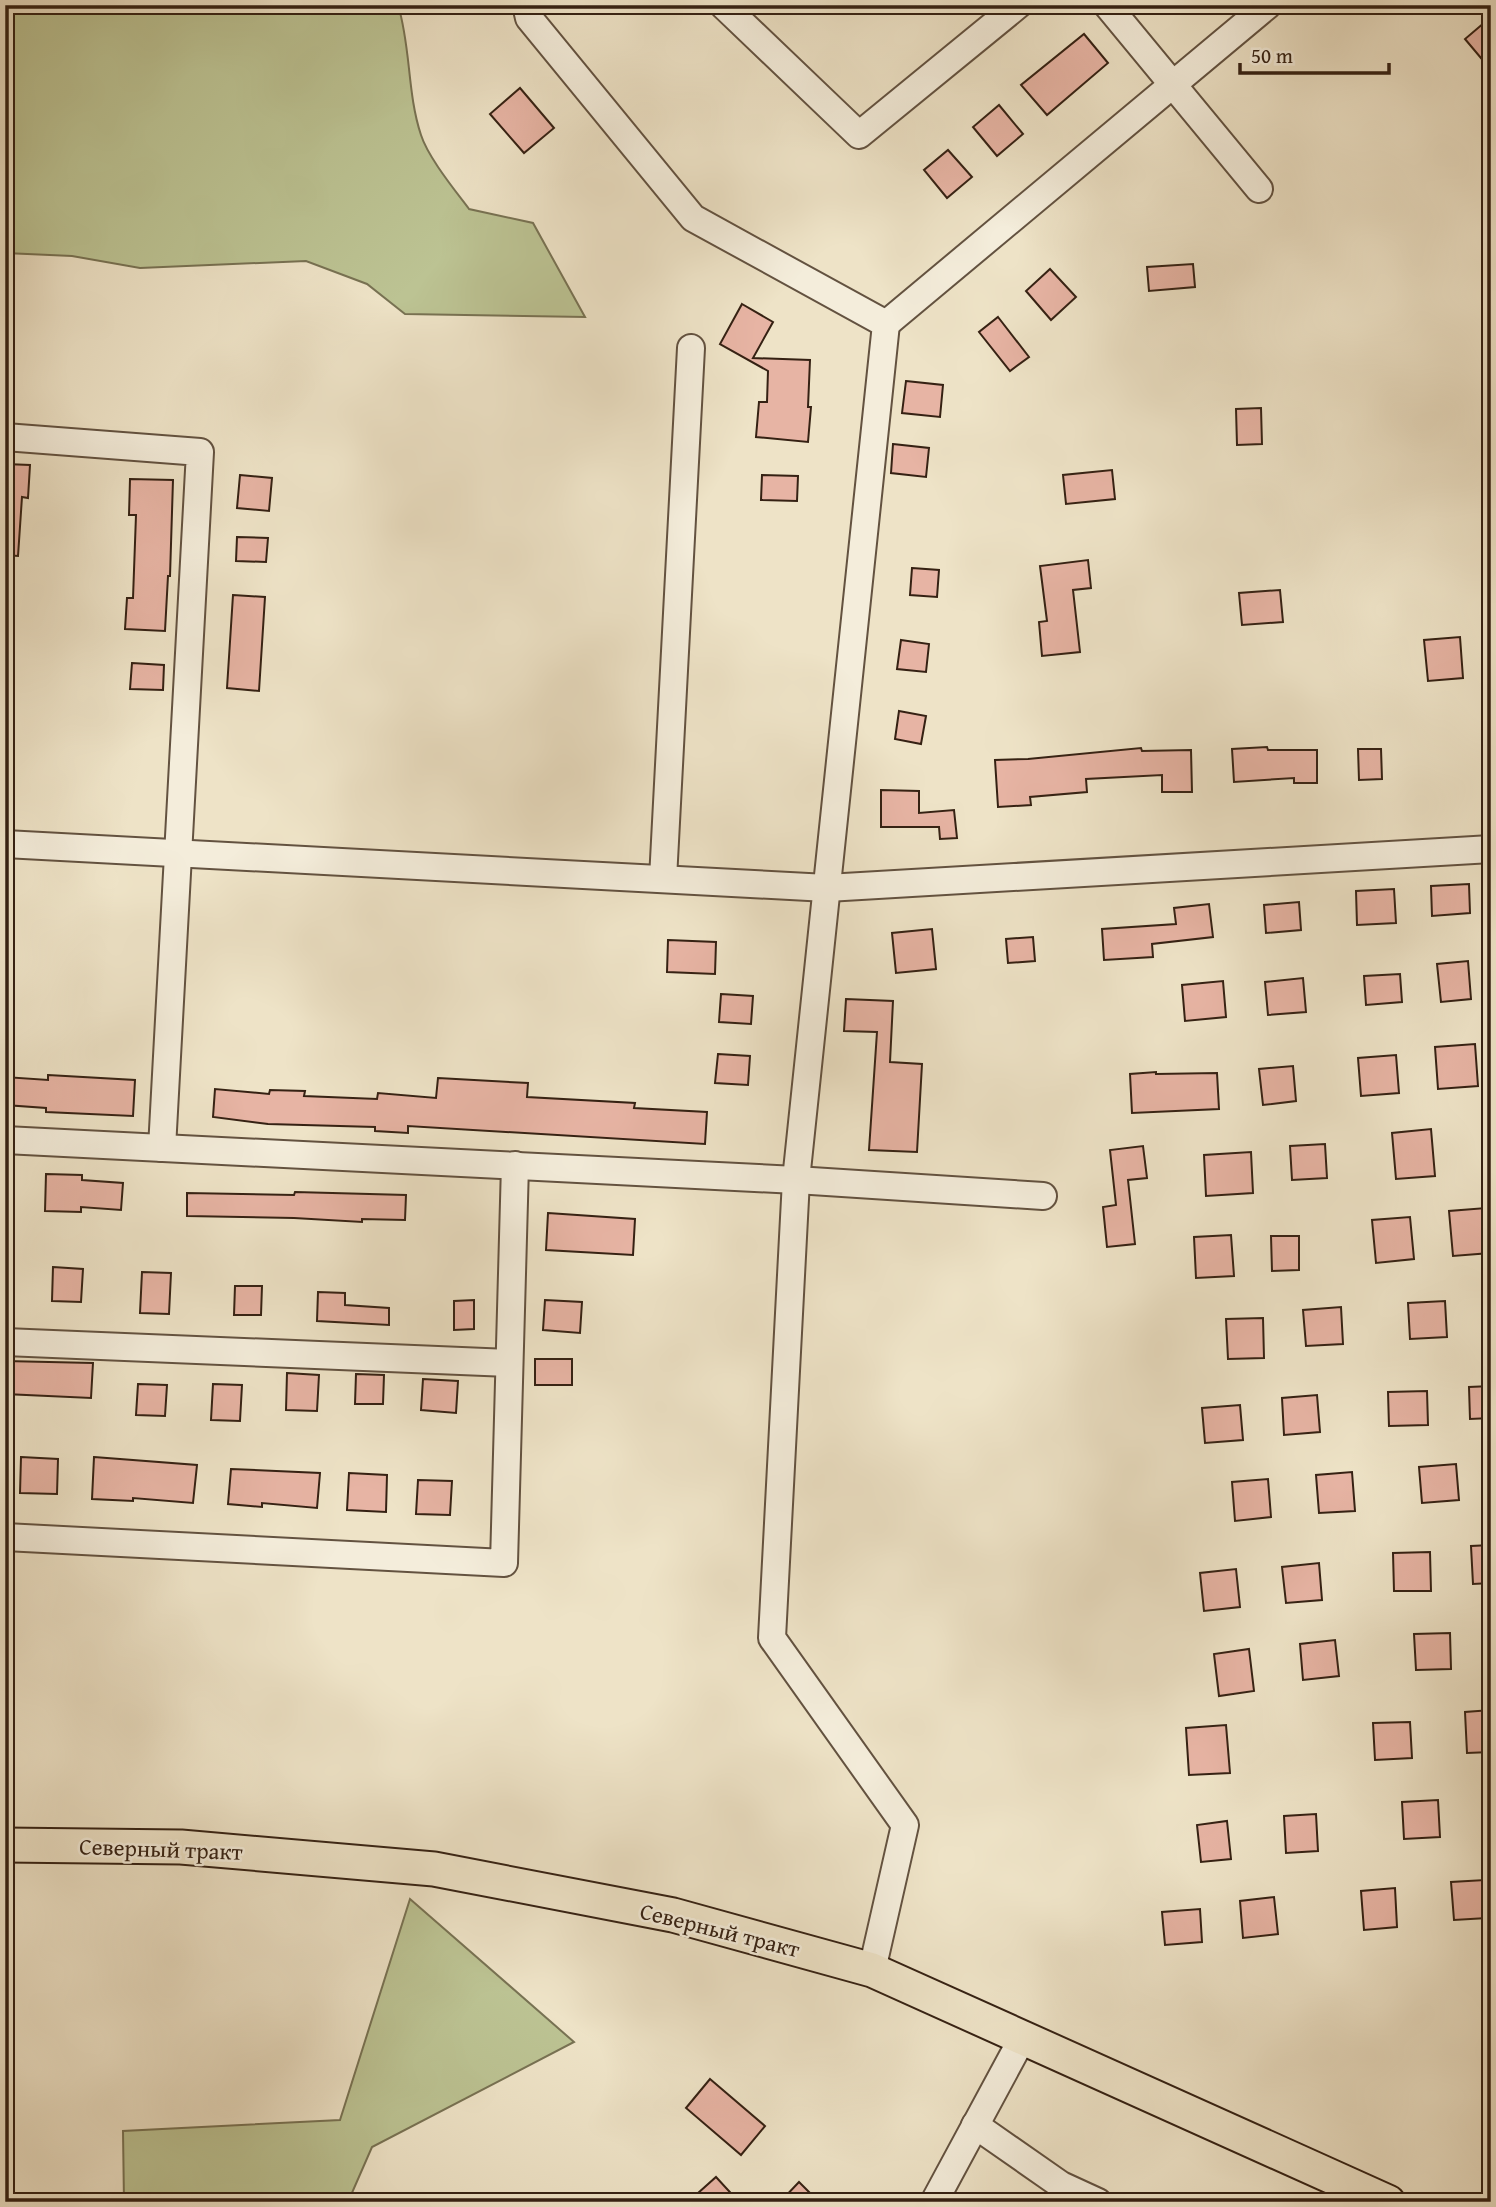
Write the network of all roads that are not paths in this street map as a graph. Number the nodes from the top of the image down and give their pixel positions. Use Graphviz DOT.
graph roads {
  1 [pos="526,5"];
  2 [pos="723,5"];
  3 [pos="1018,5"];
  4 [pos="1107,5"];
  5 [pos="1268,5"];
  6 [pos="1172,85"];
  7 [pos="1259,189"];
  8 [pos="886,324"];
  9 [pos="691,348"];
  10 [pos="5,437"];
  11 [pos="5,844"];
  12 [pos="1491,849"];
  13 [pos="178,853"];
  14 [pos="663,879"];
  15 [pos="827,888"];
  16 [pos="5,1140"];
  17 [pos="162,1148"];
  18 [pos="515,1165"];
  19 [pos="796,1180"];
  20 [pos="1044,1196"];
  21 [pos="5,1342"];
  22 [pos="509,1363"];
  23 [pos="5,1537"];
  24 [pos="5,1845"];
  25 [pos="872,1970"];
  26 [pos="1023,2037"];
  27 [pos="975,2125"];
  28 [pos="1367,2199"];
  29 [pos="934,2202"];
  30 [pos="1098,2202"];
  1 -- 8 [label="street"];
  2 -- 3 [label="street"];
  4 -- 6 [label="street"];
  5 -- 6 [label="street"];
  6 -- 7 [label="street"];
  6 -- 8 [label="street"];
  8 -- 15 [label="street"];
  9 -- 14 [label="street"];
  10 -- 13 [label="street"];
  11 -- 13 [label="street"];
  12 -- 15 [label="street"];
  13 -- 14 [label="street"];
  13 -- 17 [label="street"];
  14 -- 15 [label="street"];
  15 -- 19 [label="street"];
  16 -- 17 [label="street"];
  17 -- 18 [label="street"];
  18 -- 19 [label="street"];
  18 -- 22 [label="street"];
  19 -- 20 [label="street"];
  19 -- 25 [label="street"];
  21 -- 22 [label="street"];
  22 -- 23 [label="street"];
  24 -- 25 [label="main road, Северный тракт"];
  25 -- 26 [label="main road, Северный тракт"];
  26 -- 27 [label="street"];
  26 -- 28 [label="main road, Северный тракт"];
  27 -- 29 [label="street"];
  27 -- 30 [label="street"];
}
